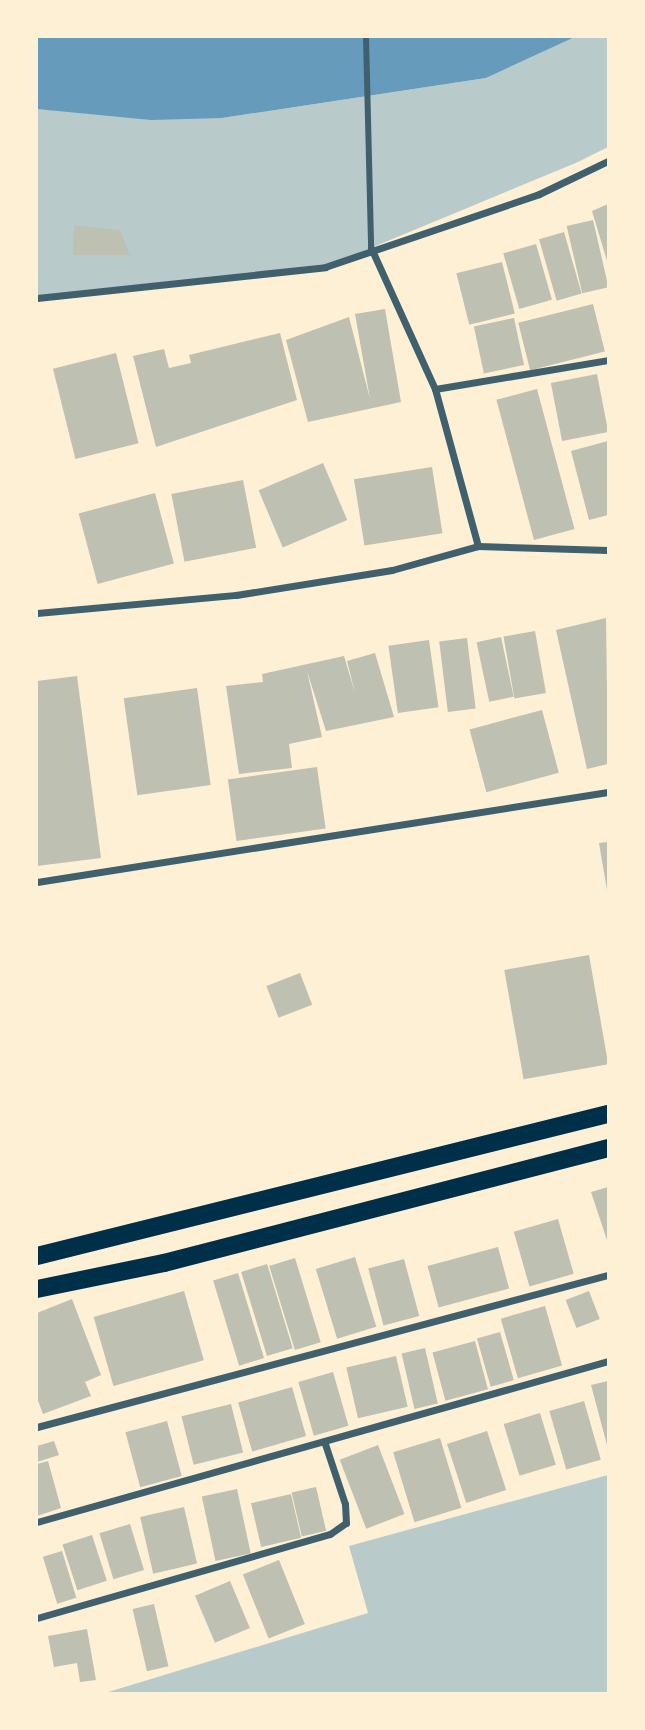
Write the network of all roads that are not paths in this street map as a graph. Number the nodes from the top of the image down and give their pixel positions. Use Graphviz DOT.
graph roads {
  1 [pos="366,37"];
  2 [pos="608,161"];
  3 [pos="371,247"];
  4 [pos="37,298"];
  5 [pos="608,360"];
  6 [pos="435,389"];
  7 [pos="478,546"];
  8 [pos="608,550"];
  9 [pos="37,613"];
  10 [pos="608,792"];
  11 [pos="37,882"];
  12 [pos="608,1114"];
  13 [pos="608,1148"];
  14 [pos="37,1256"];
  15 [pos="608,1275"];
  16 [pos="37,1289"];
  17 [pos="608,1361"];
  18 [pos="37,1427"];
  19 [pos="324,1441"];
  20 [pos="37,1522"];
  21 [pos="37,1618"];
  1 -- 3 [label="street"];
  2 -- 3 [label="street"];
  3 -- 4 [label="street"];
  3 -- 6 [label="street"];
  5 -- 6 [label="street"];
  6 -- 7 [label="street"];
  7 -- 8 [label="street"];
  7 -- 9 [label="street"];
  10 -- 11 [label="street"];
  12 -- 14 [label="main road"];
  13 -- 16 [label="main road"];
  15 -- 18 [label="street"];
  17 -- 19 [label="street"];
  19 -- 20 [label="street"];
  19 -- 21 [label="street"];
}
